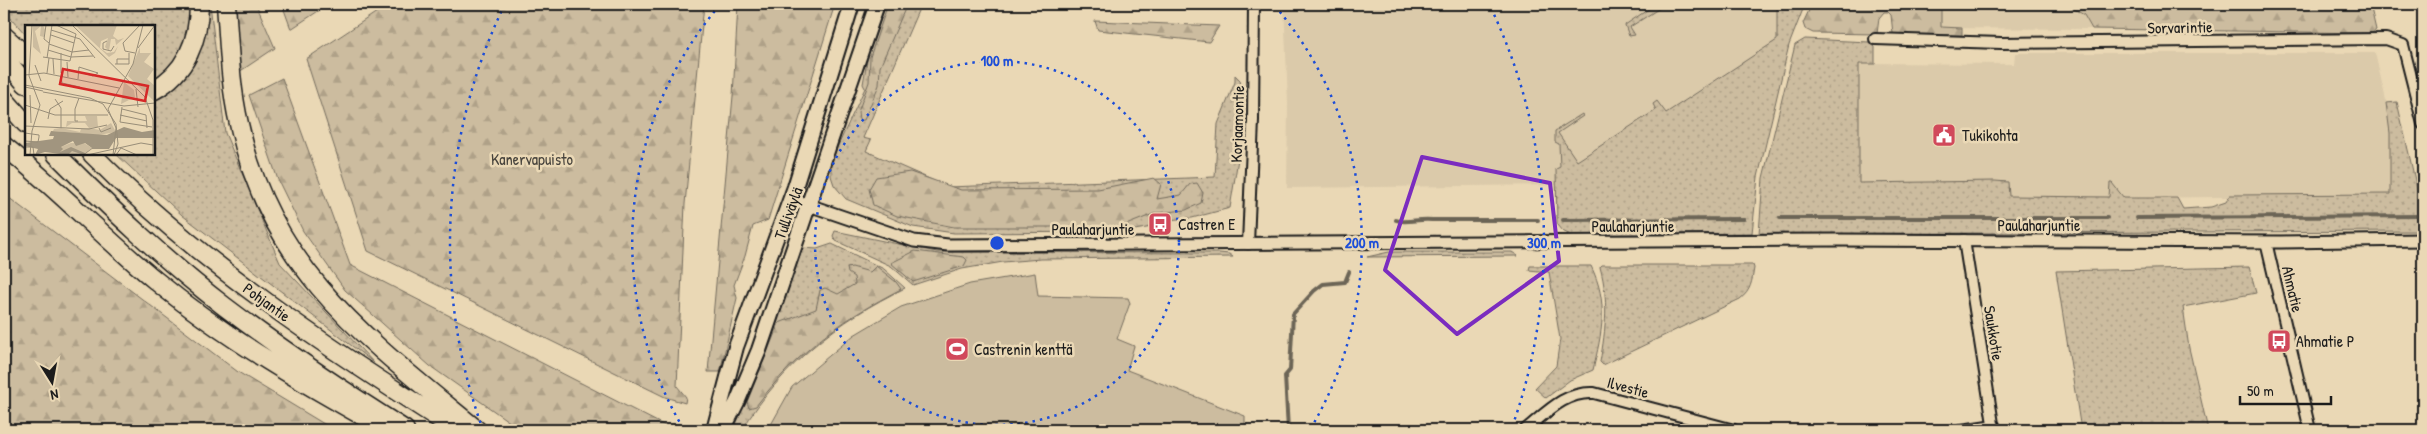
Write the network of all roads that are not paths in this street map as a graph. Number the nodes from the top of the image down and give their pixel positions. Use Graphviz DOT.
graph roads {
  1 [pos="200,4"];
  2 [pos="226,4"];
  3 [pos="852,4"];
  4 [pos="877,4"];
  5 [pos="1254,4"];
  6 [pos="4,36"];
  7 [pos="1875,39"];
  8 [pos="25,55"];
  9 [pos="4,58"];
  10 [pos="25,83"];
  11 [pos="155,89"];
  12 [pos="4,98"];
  13 [pos="25,123"];
  14 [pos="2423,124"];
  15 [pos="4,146"];
  16 [pos="57,155"];
  17 [pos="93,155"];
  18 [pos="791,199"];
  19 [pos="810,204"];
  20 [pos="1964,240"];
  21 [pos="2423,240"];
  22 [pos="2266,242"];
  23 [pos="1248,244"];
  24 [pos="1994,428"];
  25 [pos="388,430"];
  26 [pos="405,430"];
  27 [pos="456,430"];
  28 [pos="477,430"];
  29 [pos="714,430"];
  30 [pos="723,430"];
  31 [pos="1525,430"];
  32 [pos="1734,430"];
  33 [pos="1962,430"];
  34 [pos="2310,430"];
  1 -- 11 [label="highway"];
  2 -- 28 [label="highway"];
  3 -- 18 [label="main road, Tulliväylä"];
  4 -- 19 [label="main road, Tulliväylä"];
  5 -- 23 [label="street, Korjaamontie"];
  6 -- 8 [label="highway"];
  7 -- 14 [label="street, Sorvarintie"];
  9 -- 10 [label="highway"];
  12 -- 13 [label="highway"];
  15 -- 25 [label="highway"];
  16 -- 26 [label="highway, Pohjantie"];
  17 -- 27 [label="highway, Pohjantie"];
  18 -- 19 [label="street, Paulaharjuntie"];
  18 -- 29 [label="main road, Tulliväylä"];
  19 -- 23 [label="street, Paulaharjuntie"];
  19 -- 30 [label="main road, Tulliväylä"];
  20 -- 22 [label="street, Paulaharjuntie"];
  20 -- 23 [label="street, Paulaharjuntie"];
  20 -- 24 [label="street, Saukkotie"];
  21 -- 22 [label="street, Paulaharjuntie"];
  22 -- 34 [label="street, Ahmatie"];
  24 -- 33 [label="street"];
  31 -- 32 [label="street, Ilvestie"];
}
